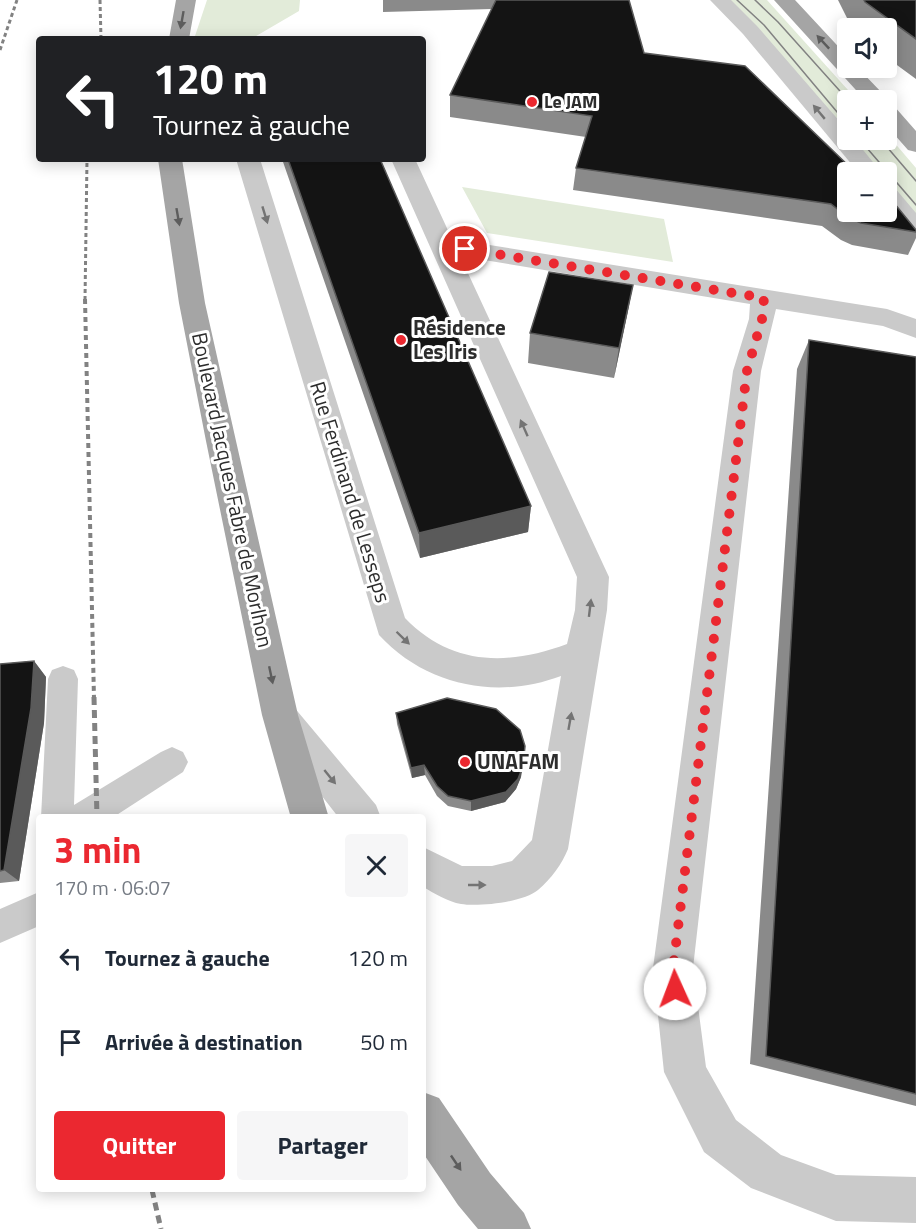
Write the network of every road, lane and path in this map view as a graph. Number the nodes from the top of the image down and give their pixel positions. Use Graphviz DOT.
graph roads {
  1 [pos="186,0"];
  2 [pos="720,0"];
  3 [pos="784,0"];
  4 [pos="180,36"];
  5 [pos="867,90"];
  6 [pos="897,124"];
  7 [pos="916,146"];
  8 [pos="170,162"];
  9 [pos="249,162"];
  10 [pos="404,162"];
  11 [pos="862,162"];
  12 [pos="897,206"];
  13 [pos="916,229"];
  14 [pos="442,245"];
  15 [pos="764,298"];
  16 [pos="916,329"];
  17 [pos="582,654"];
  18 [pos="63,679"];
  19 [pos="280,715"];
  20 [pos="172,762"];
  21 [pos="57,814"];
  22 [pos="88,814"];
  23 [pos="309,814"];
  24 [pos="360,814"];
  25 [pos="426,868"];
  26 [pos="36,910"];
  27 [pos="0,926"];
  28 [pos="426,1118"];
  29 [pos="916,1200"];
  30 [pos="508,1229"];
  1 -- 4 [label="main road, one-way"];
  11 -- 2 [label="street, one-way"];
  5 -- 3 [label="main road, one-way"];
  6 -- 7 [label="main road"];
  8 -- 19 [label="main road, Boulevard Jacques Fabre de Morlhon, one-way"];
  9 -- 17 [label="street, Rue Ferdinand de Lesseps, one-way"];
  10 -- 14 [label="street"];
  12 -- 13 [label="street"];
  14 -- 15 [label="street"];
  17 -- 14 [label="street, one-way"];
  15 -- 16 [label="street"];
  15 -- 29 [label="street"];
  25 -- 17 [label="street, one-way"];
  18 -- 21 [label="lane"];
  19 -- 23 [label="main road, Boulevard Jacques Fabre de Morlhon"];
  19 -- 24 [label="street, one-way"];
  20 -- 22 [label="lane"];
  26 -- 27 [label="lane"];
  28 -- 30 [label="main road, one-way"];
}
